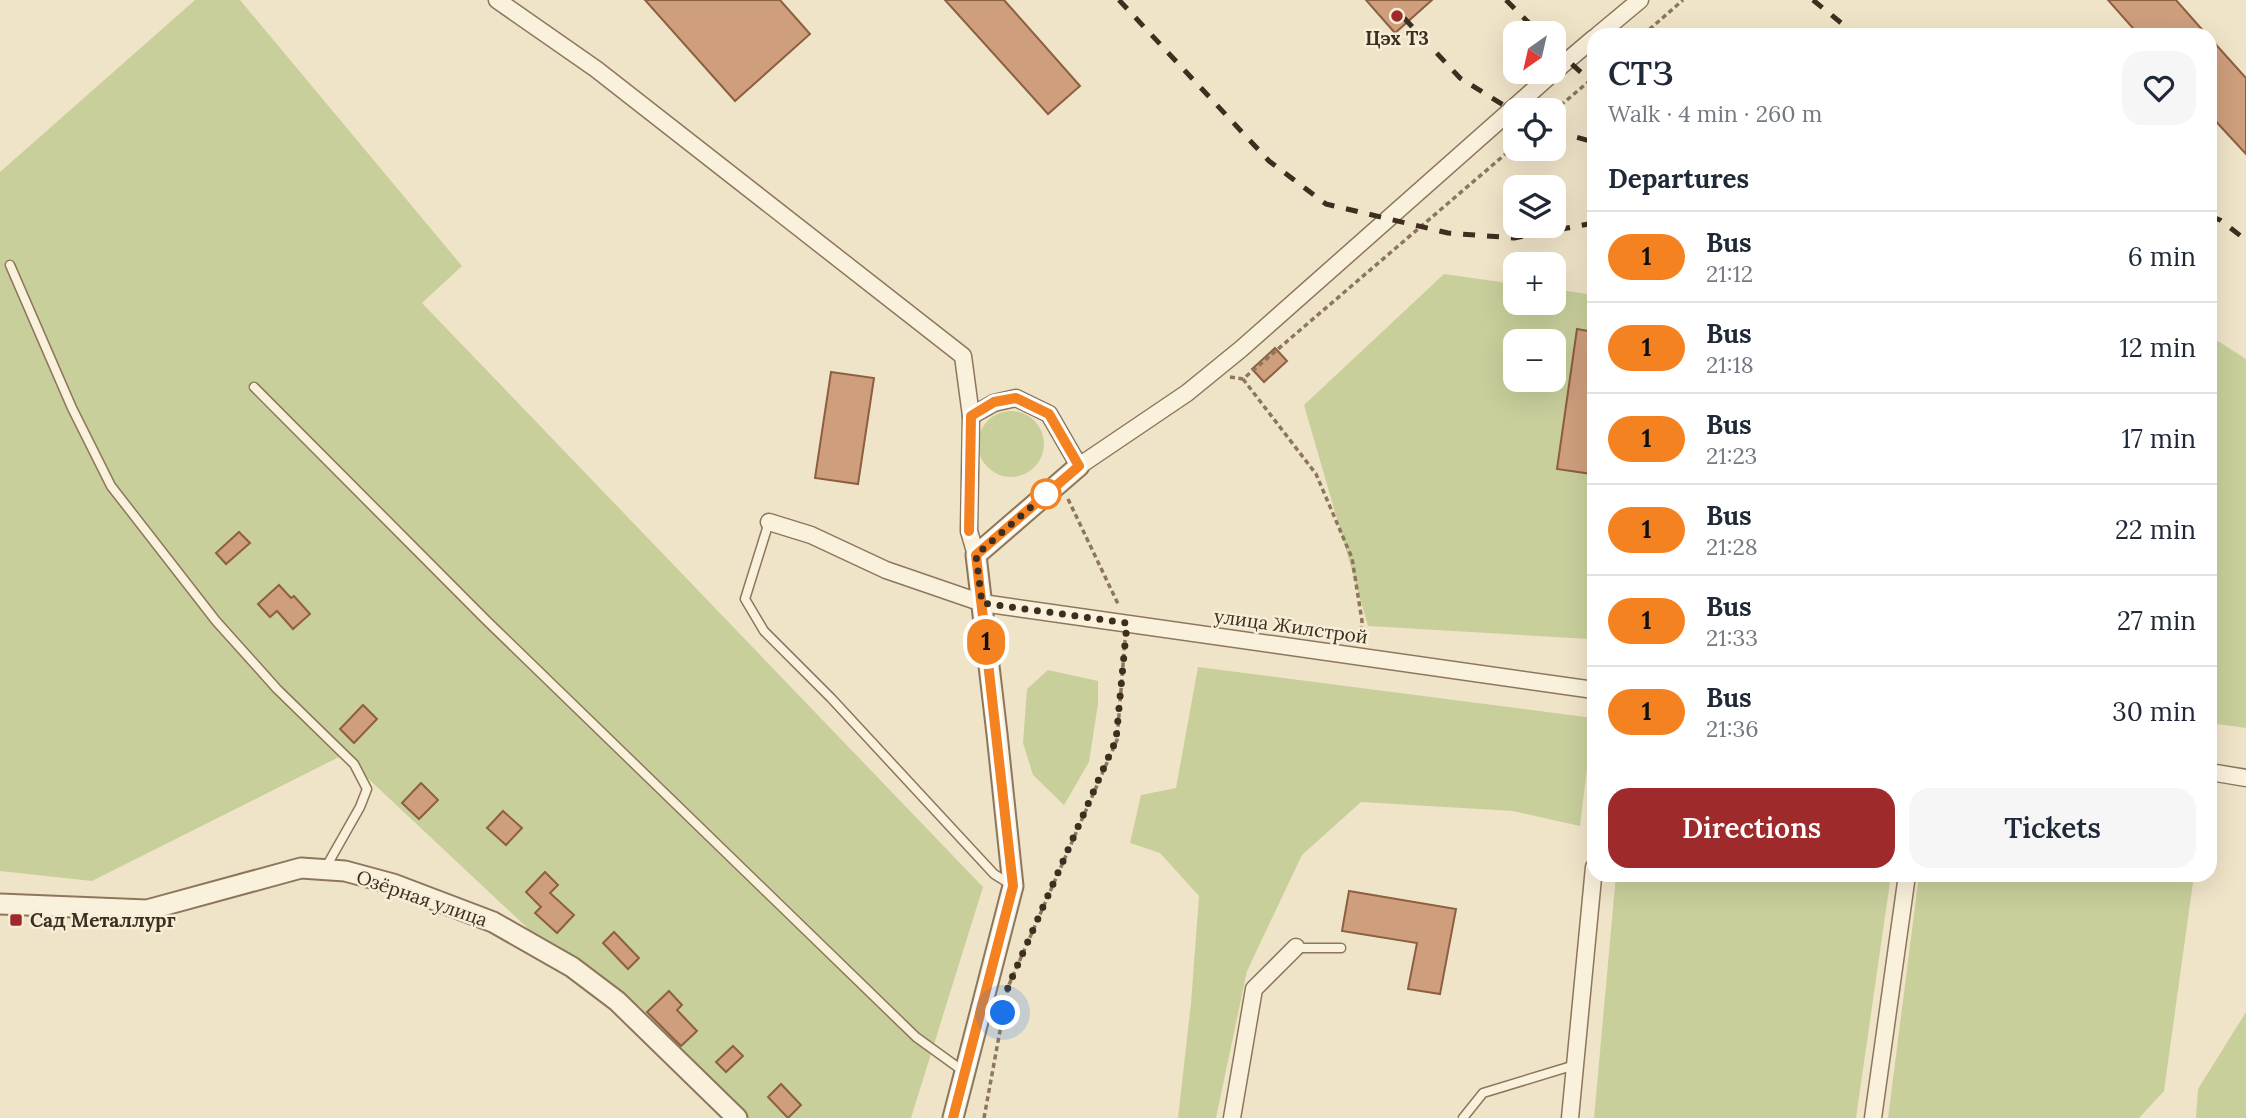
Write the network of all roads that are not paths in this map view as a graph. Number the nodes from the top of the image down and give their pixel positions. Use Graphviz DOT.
graph roads {
  1 [pos="497,0"];
  2 [pos="1640,0"];
  3 [pos="1606,28"];
  4 [pos="1587,44"];
  5 [pos="1566,62"];
  6 [pos="1540,84"];
  7 [pos="10,265"];
  8 [pos="254,387"];
  9 [pos="971,416"];
  10 [pos="1079,466"];
  11 [pos="769,522"];
  12 [pos="976,555"];
  13 [pos="982,603"];
  14 [pos="1587,689"];
  15 [pos="2217,773"];
  16 [pos="2246,778"];
  17 [pos="324,869"];
  18 [pos="1593,882"];
  19 [pos="1906,882"];
  20 [pos="1013,886"];
  21 [pos="0,904"];
  22 [pos="1341,948"];
  23 [pos="1575,1065"];
  24 [pos="963,1071"];
  25 [pos="737,1118"];
  26 [pos="953,1118"];
  27 [pos="1232,1118"];
  28 [pos="1463,1118"];
  29 [pos="1570,1118"];
  30 [pos="1873,1118"];
  1 -- 9 [label="street"];
  2 -- 3 [label="street"];
  4 -- 5 [label="street"];
  6 -- 10 [label="street"];
  7 -- 17 [label="lane"];
  8 -- 24 [label="lane"];
  9 -- 10 [label="street"];
  9 -- 12 [label="street"];
  10 -- 12 [label="street"];
  11 -- 13 [label="street, улица Жилстрой"];
  11 -- 20 [label="lane"];
  12 -- 13 [label="street"];
  13 -- 14 [label="street, улица Жилстрой"];
  13 -- 20 [label="street"];
  15 -- 16 [label="street"];
  17 -- 21 [label="street, Озёрная улица"];
  17 -- 25 [label="street, Озёрная улица"];
  18 -- 23 [label="street"];
  19 -- 30 [label="street"];
  20 -- 24 [label="street"];
  22 -- 27 [label="lane"];
  23 -- 28 [label="lane"];
  23 -- 29 [label="street"];
  24 -- 26 [label="street"];
}
